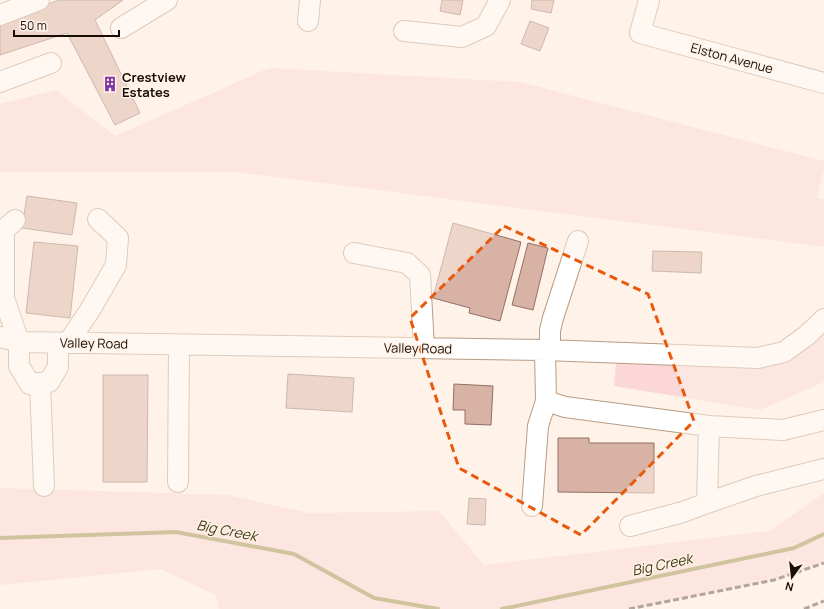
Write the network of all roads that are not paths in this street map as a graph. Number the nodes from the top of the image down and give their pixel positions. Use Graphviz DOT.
graph roads {
  1 [pos="39,0"];
  2 [pos="167,0"];
  3 [pos="310,0"];
  4 [pos="500,0"];
  5 [pos="648,0"];
  6 [pos="0,15"];
  7 [pos="308,21"];
  8 [pos="121,28"];
  9 [pos="404,31"];
  10 [pos="51,63"];
  11 [pos="0,82"];
  12 [pos="824,83"];
  13 [pos="98,219"];
  14 [pos="15,220"];
  15 [pos="578,241"];
  16 [pos="354,253"];
  17 [pos="824,319"];
  18 [pos="0,337"];
  19 [pos="19,342"];
  20 [pos="63,343"];
  21 [pos="179,345"];
  22 [pos="424,348"];
  23 [pos="547,350"];
  24 [pos="40,383"];
  25 [pos="546,401"];
  26 [pos="824,420"];
  27 [pos="709,426"];
  28 [pos="824,469"];
  29 [pos="178,482"];
  30 [pos="44,486"];
  31 [pos="707,502"];
  32 [pos="532,506"];
  33 [pos="630,526"];
  1 -- 6 [label="street"];
  2 -- 8 [label="street"];
  3 -- 7 [label="street"];
  4 -- 9 [label="street"];
  5 -- 12 [label="street, Elston Avenue"];
  10 -- 11 [label="street"];
  13 -- 20 [label="street"];
  14 -- 19 [label="street"];
  15 -- 23 [label="street"];
  16 -- 22 [label="street"];
  17 -- 23 [label="street, Valley Road"];
  18 -- 19 [label="street, Valley Road"];
  19 -- 20 [label="street, Valley Road"];
  19 -- 24 [label="street"];
  20 -- 21 [label="street, Valley Road"];
  20 -- 24 [label="street"];
  21 -- 22 [label="street, Valley Road"];
  21 -- 29 [label="street"];
  22 -- 23 [label="street, Valley Road"];
  23 -- 25 [label="street"];
  24 -- 30 [label="street"];
  25 -- 27 [label="street"];
  25 -- 32 [label="street"];
  26 -- 27 [label="street"];
  27 -- 31 [label="street"];
  28 -- 31 [label="street"];
  31 -- 33 [label="street"];
}
